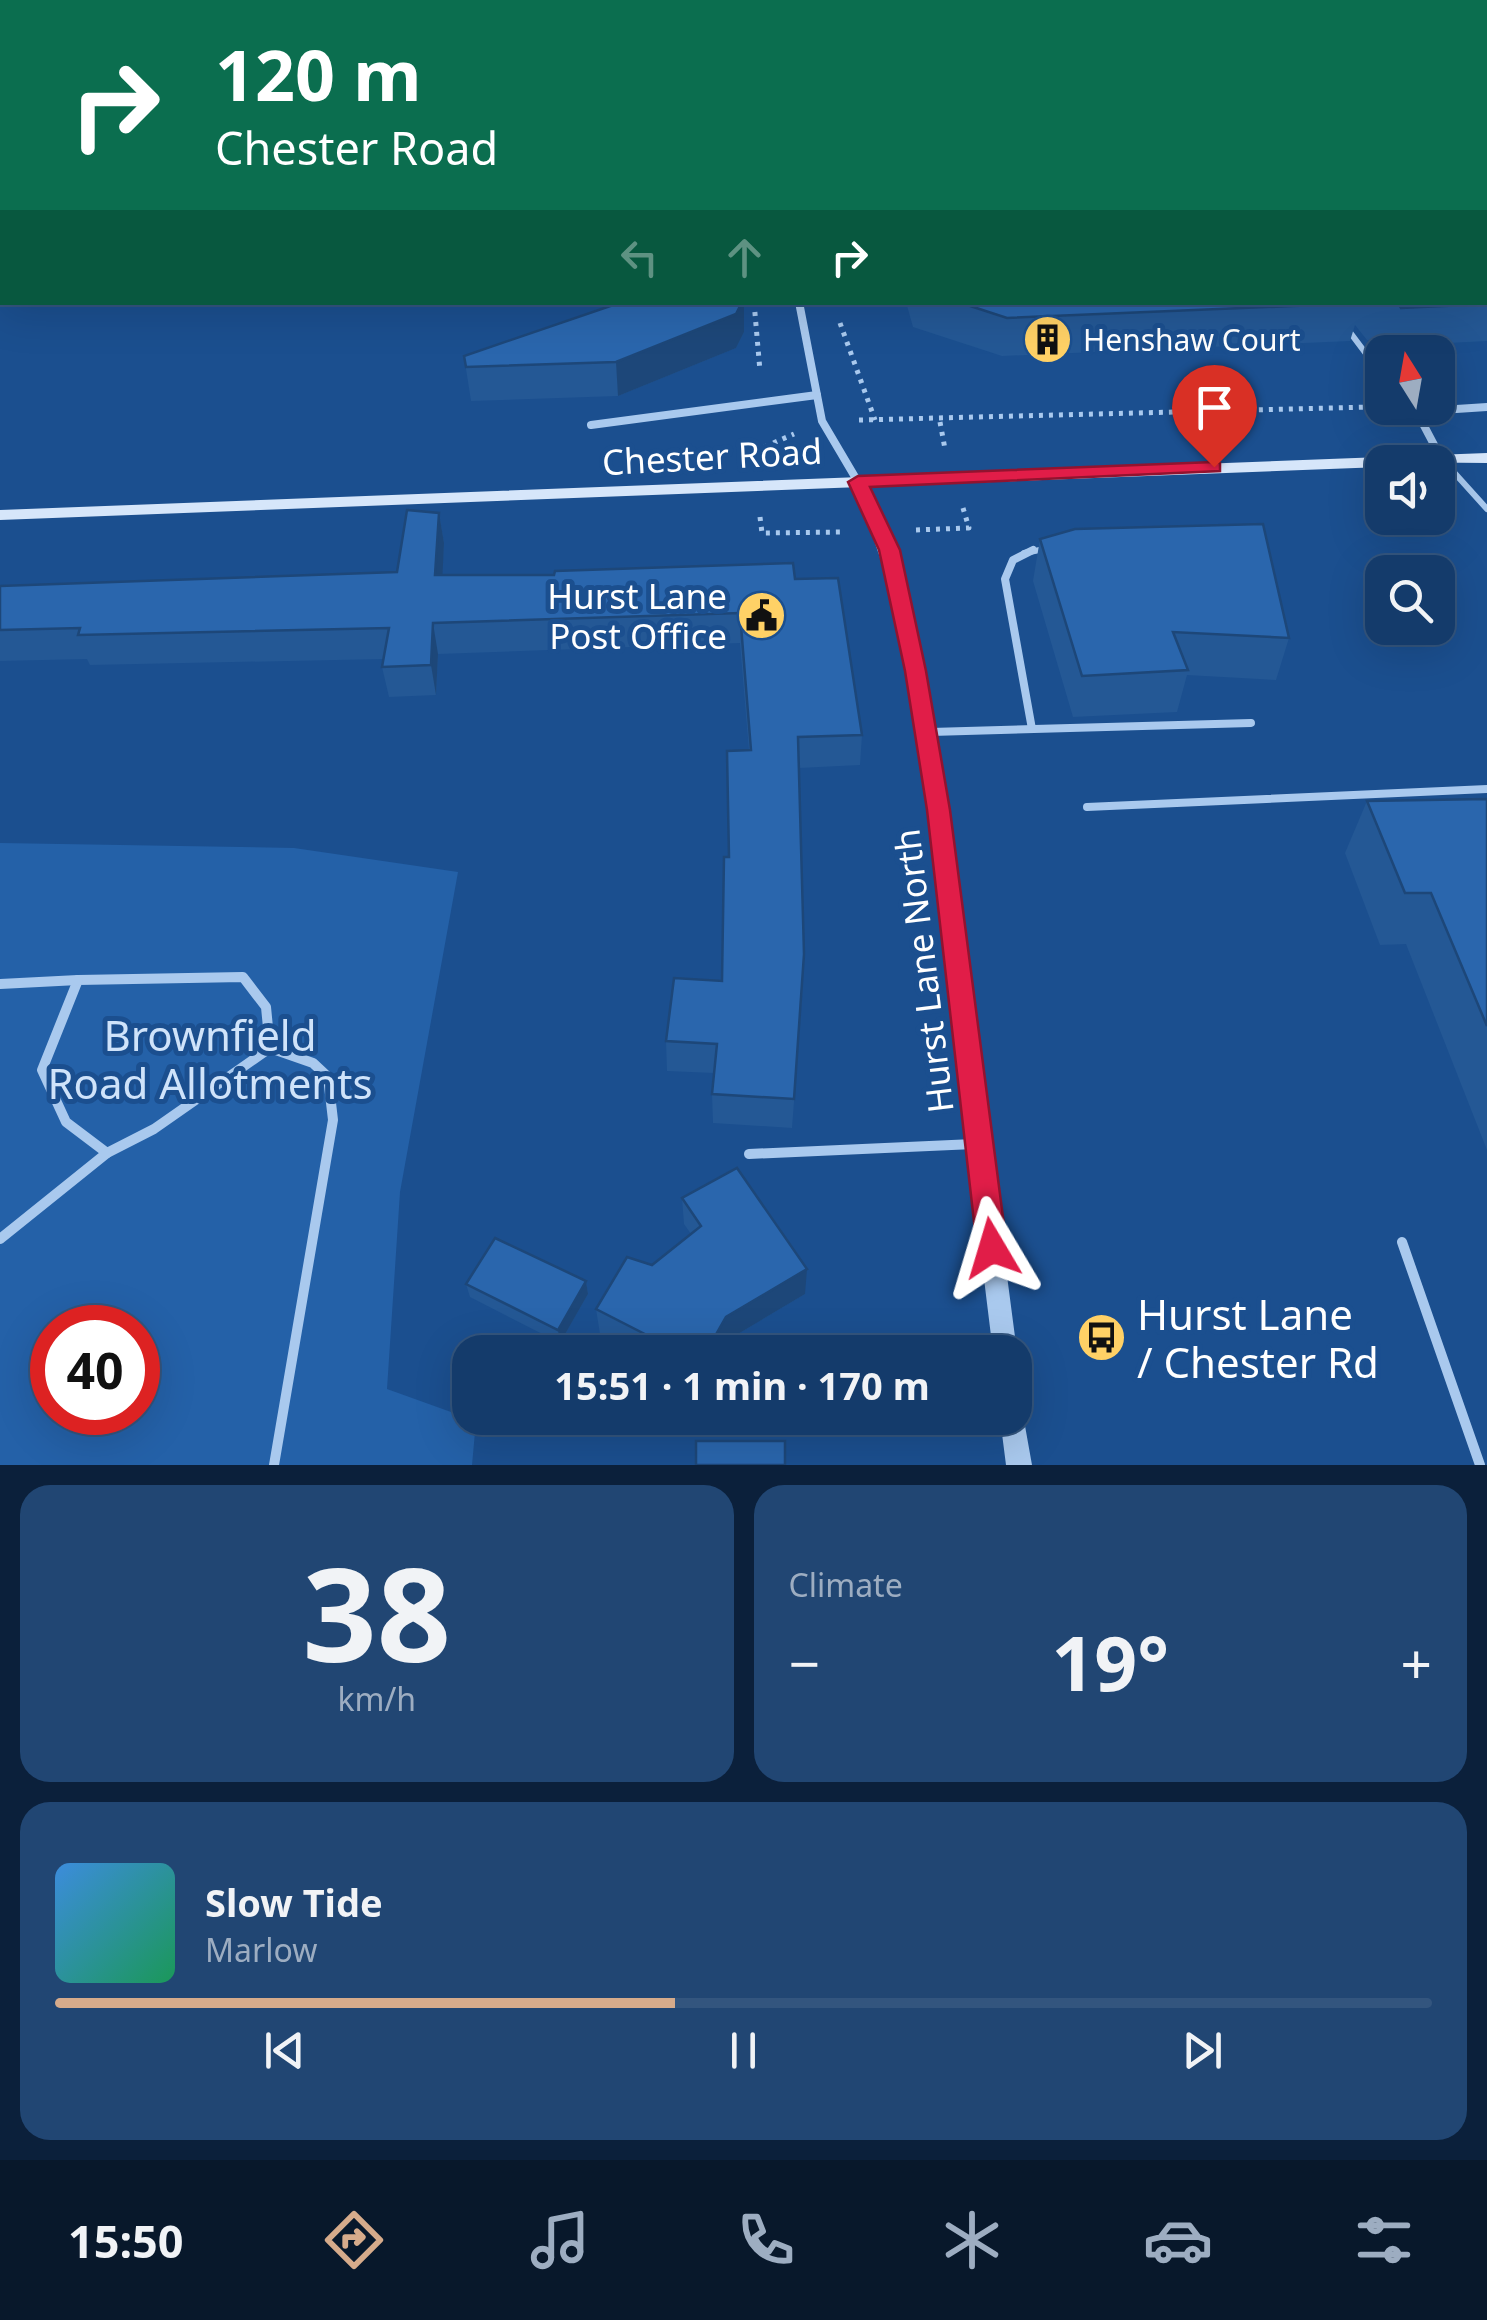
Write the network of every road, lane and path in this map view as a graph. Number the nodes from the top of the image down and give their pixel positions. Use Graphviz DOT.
graph roads {
  1 [pos="800,305"];
  2 [pos="1341,317"];
  3 [pos="839,321"];
  4 [pos="1365,351"];
  5 [pos="817,395"];
  6 [pos="1487,407"];
  7 [pos="1455,409"];
  8 [pos="875,420"];
  9 [pos="592,425"];
  10 [pos="1455,458"];
  11 [pos="1487,458"];
  12 [pos="1365,461"];
  13 [pos="1455,473"];
  14 [pos="858,482"];
  15 [pos="1487,508"];
  16 [pos="0,515"];
  17 [pos="1052,548"];
  18 [pos="1251,723"];
  19 [pos="1032,729"];
  20 [pos="926,732"];
  21 [pos="1487,789"];
  22 [pos="1087,807"];
  23 [pos="78,980"];
  24 [pos="0,984"];
  25 [pos="270,1048"];
  26 [pos="979,1144"];
  27 [pos="107,1153"];
  28 [pos="749,1154"];
  29 [pos="0,1239"];
  30 [pos="1402,1242"];
  31 [pos="1003,1335"];
  32 [pos="1015,1435"];
  33 [pos="274,1465"];
  34 [pos="1018,1465"];
  35 [pos="1480,1465"];
  1 -- 5 [label="street, Hurst Lane North"];
  2 -- 4 [label="lane"];
  3 -- 8 [label="path"];
  5 -- 9 [label="street"];
  5 -- 14 [label="street, Hurst Lane North"];
  6 -- 7 [label="street"];
  10 -- 11 [label="main road, Chester Road"];
  12 -- 14 [label="main road, Chester Road"];
  13 -- 15 [label="lane"];
  14 -- 16 [label="main road, Chester Road"];
  14 -- 20 [label="street, Hurst Lane North"];
  17 -- 19 [label="lane"];
  18 -- 19 [label="lane"];
  19 -- 20 [label="lane"];
  20 -- 26 [label="street, Hurst Lane North"];
  21 -- 22 [label="lane"];
  23 -- 24 [label="lane"];
  23 -- 25 [label="lane"];
  23 -- 27 [label="lane"];
  25 -- 27 [label="lane"];
  25 -- 33 [label="lane"];
  26 -- 28 [label="lane"];
  26 -- 31 [label="street, Hurst Lane North"];
  27 -- 29 [label="lane"];
  30 -- 35 [label="lane"];
  32 -- 34 [label="street"];
}
